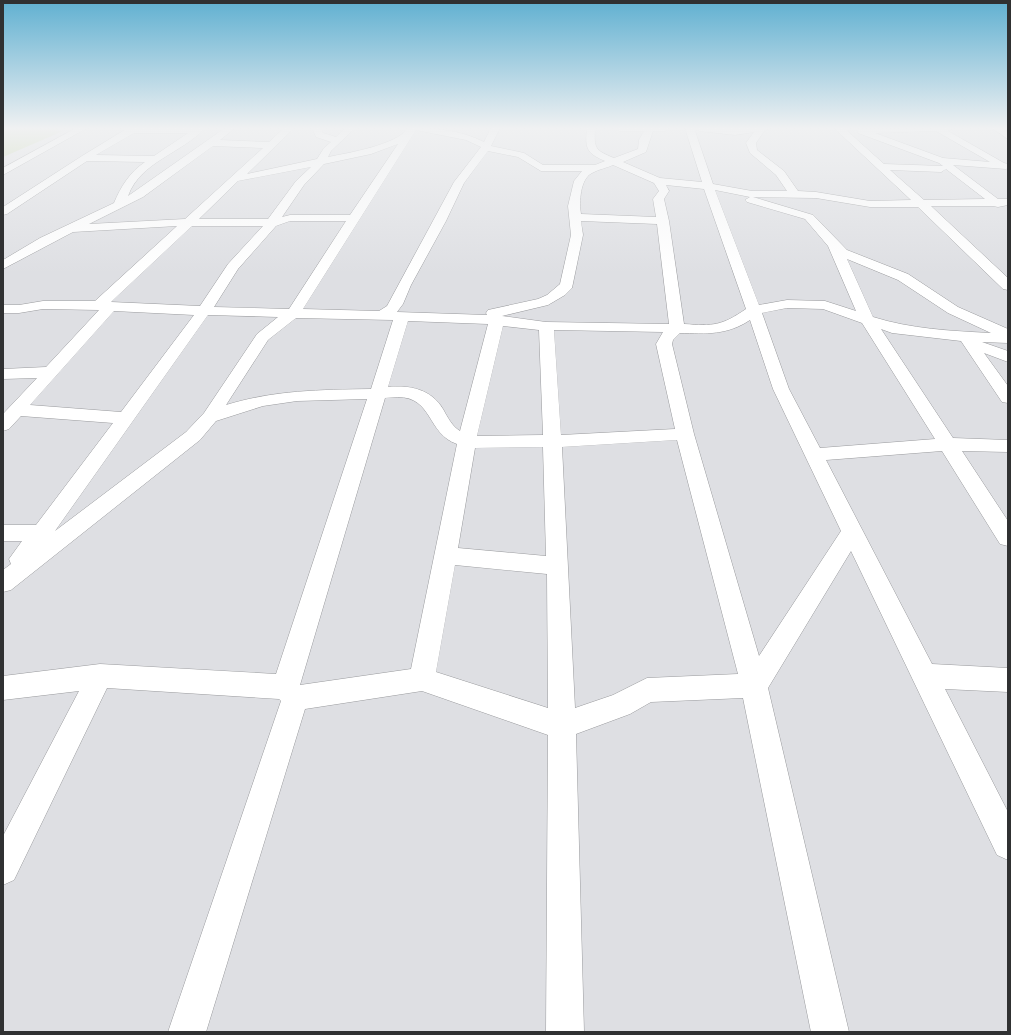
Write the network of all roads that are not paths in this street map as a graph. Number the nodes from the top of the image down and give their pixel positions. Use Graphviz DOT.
graph roads {
  1 [pos="57,176"];
  2 [pos="135,176"];
  3 [pos="165,176"];
  4 [pos="238,176"];
  5 [pos="249,176"];
  6 [pos="307,176"];
  7 [pos="381,176"];
  8 [pos="463,176"];
  9 [pos="583,176"];
  10 [pos="647,176"];
  11 [pos="705,176"];
  12 [pos="782,176"];
  13 [pos="890,176"];
  14 [pos="962,176"];
  15 [pos="235,179"];
  16 [pos="658,181"];
  17 [pos="708,186"];
  18 [pos="721,189"];
  19 [pos="794,194"];
  20 [pos="995,202"];
  21 [pos="1008,202"];
  22 [pos="920,203"];
  23 [pos="119,205"];
  24 [pos="1008,211"];
  25 [pos="3,212"];
  26 [pos="575,217"];
  27 [pos="354,218"];
  28 [pos="663,221"];
  29 [pos="188,222"];
  30 [pos="272,222"];
  31 [pos="73,228"];
  32 [pos="834,245"];
  33 [pos="3,265"];
  34 [pos="1008,286"];
  35 [pos="104,306"];
  36 [pos="3,309"];
  37 [pos="19,309"];
  38 [pos="754,310"];
  39 [pos="204,311"];
  40 [pos="294,312"];
  41 [pos="392,316"];
  42 [pos="473,318"];
  43 [pos="497,319"];
  44 [pos="867,320"];
  45 [pos="3,325"];
  46 [pos="546,326"];
  47 [pos="677,328"];
  48 [pos="951,336"];
  49 [pos="1008,336"];
  50 [pos="968,342"];
  51 [pos="1008,357"];
  52 [pos="52,372"];
  53 [pos="3,374"];
  54 [pos="376,394"];
  55 [pos="1008,398"];
  56 [pos="17,410"];
  57 [pos="210,417"];
  58 [pos="125,418"];
  59 [pos="3,425"];
  60 [pos="685,434"];
  61 [pos="467,441"];
  62 [pos="554,442"];
  63 [pos="948,444"];
  64 [pos="1008,446"];
  65 [pos="814,455"];
  66 [pos="852,531"];
  67 [pos="3,533"];
  68 [pos="42,533"];
  69 [pos="1008,538"];
  70 [pos="445,555"];
  71 [pos="558,566"];
  72 [pos="3,578"];
  73 [pos="3,583"];
  74 [pos="100,676"];
  75 [pos="925,676"];
  76 [pos="422,679"];
  77 [pos="1008,680"];
  78 [pos="754,686"];
  79 [pos="3,688"];
  80 [pos="290,692"];
  81 [pos="562,726"];
  82 [pos="1008,844"];
  83 [pos="3,869"];
  84 [pos="187,1032"];
  85 [pos="565,1032"];
  86 [pos="830,1032"];
  1 -- 25 [label="street"];
  2 -- 23 [label="street"];
  3 -- 23 [label="street"];
  4 -- 15 [label="street"];
  5 -- 15 [label="street"];
  6 -- 30 [label="street"];
  7 -- 27 [label="street"];
  8 -- 41 [label="street"];
  9 -- 26 [label="street"];
  10 -- 16 [label="street"];
  11 -- 17 [label="street"];
  12 -- 19 [label="street"];
  13 -- 22 [label="street"];
  14 -- 20 [label="street"];
  15 -- 29 [label="street"];
  16 -- 17 [label="street"];
  16 -- 28 [label="street"];
  17 -- 18 [label="street"];
  17 -- 38 [label="street"];
  18 -- 19 [label="street"];
  18 -- 32 [label="street"];
  19 -- 22 [label="street"];
  20 -- 21 [label="street"];
  20 -- 22 [label="street"];
  20 -- 24 [label="street"];
  22 -- 34 [label="street"];
  23 -- 31 [label="street"];
  26 -- 28 [label="street"];
  26 -- 42 [label="street"];
  27 -- 30 [label="street"];
  27 -- 40 [label="street"];
  28 -- 47 [label="street"];
  29 -- 30 [label="street"];
  29 -- 31 [label="street"];
  29 -- 35 [label="street"];
  30 -- 39 [label="street"];
  31 -- 33 [label="street"];
  32 -- 44 [label="street"];
  32 -- 49 [label="street"];
  35 -- 37 [label="street"];
  35 -- 39 [label="street"];
  35 -- 52 [label="street"];
  36 -- 37 [label="street"];
  37 -- 45 [label="street"];
  38 -- 44 [label="street"];
  38 -- 47 [label="street"];
  38 -- 65 [label="street"];
  39 -- 40 [label="street"];
  39 -- 58 [label="street"];
  40 -- 41 [label="street"];
  40 -- 57 [label="street"];
  41 -- 42 [label="street"];
  41 -- 54 [label="street"];
  42 -- 43 [label="street"];
  43 -- 46 [label="street"];
  43 -- 61 [label="street"];
  44 -- 48 [label="street"];
  44 -- 63 [label="street"];
  46 -- 47 [label="street"];
  46 -- 62 [label="street"];
  47 -- 60 [label="street"];
  48 -- 49 [label="street"];
  48 -- 50 [label="street"];
  50 -- 51 [label="street"];
  50 -- 55 [label="street"];
  52 -- 53 [label="street"];
  52 -- 56 [label="street"];
  54 -- 57 [label="street"];
  54 -- 61 [label="street"];
  54 -- 80 [label="street"];
  56 -- 58 [label="street"];
  56 -- 59 [label="street"];
  57 -- 73 [label="street"];
  58 -- 68 [label="street"];
  60 -- 62 [label="street"];
  60 -- 78 [label="street"];
  61 -- 62 [label="street"];
  61 -- 70 [label="street"];
  62 -- 71 [label="street"];
  63 -- 64 [label="street"];
  63 -- 65 [label="street"];
  63 -- 69 [label="street"];
  65 -- 66 [label="street"];
  66 -- 75 [label="street"];
  66 -- 78 [label="street"];
  67 -- 68 [label="street"];
  68 -- 72 [label="street"];
  70 -- 71 [label="street"];
  70 -- 76 [label="street"];
  71 -- 81 [label="street"];
  74 -- 79 [label="street"];
  74 -- 80 [label="street"];
  74 -- 83 [label="street"];
  75 -- 77 [label="street"];
  75 -- 82 [label="street"];
  76 -- 80 [label="street"];
  76 -- 81 [label="street"];
  78 -- 81 [label="street"];
  78 -- 86 [label="street"];
  80 -- 84 [label="street"];
  81 -- 85 [label="street"];
}
